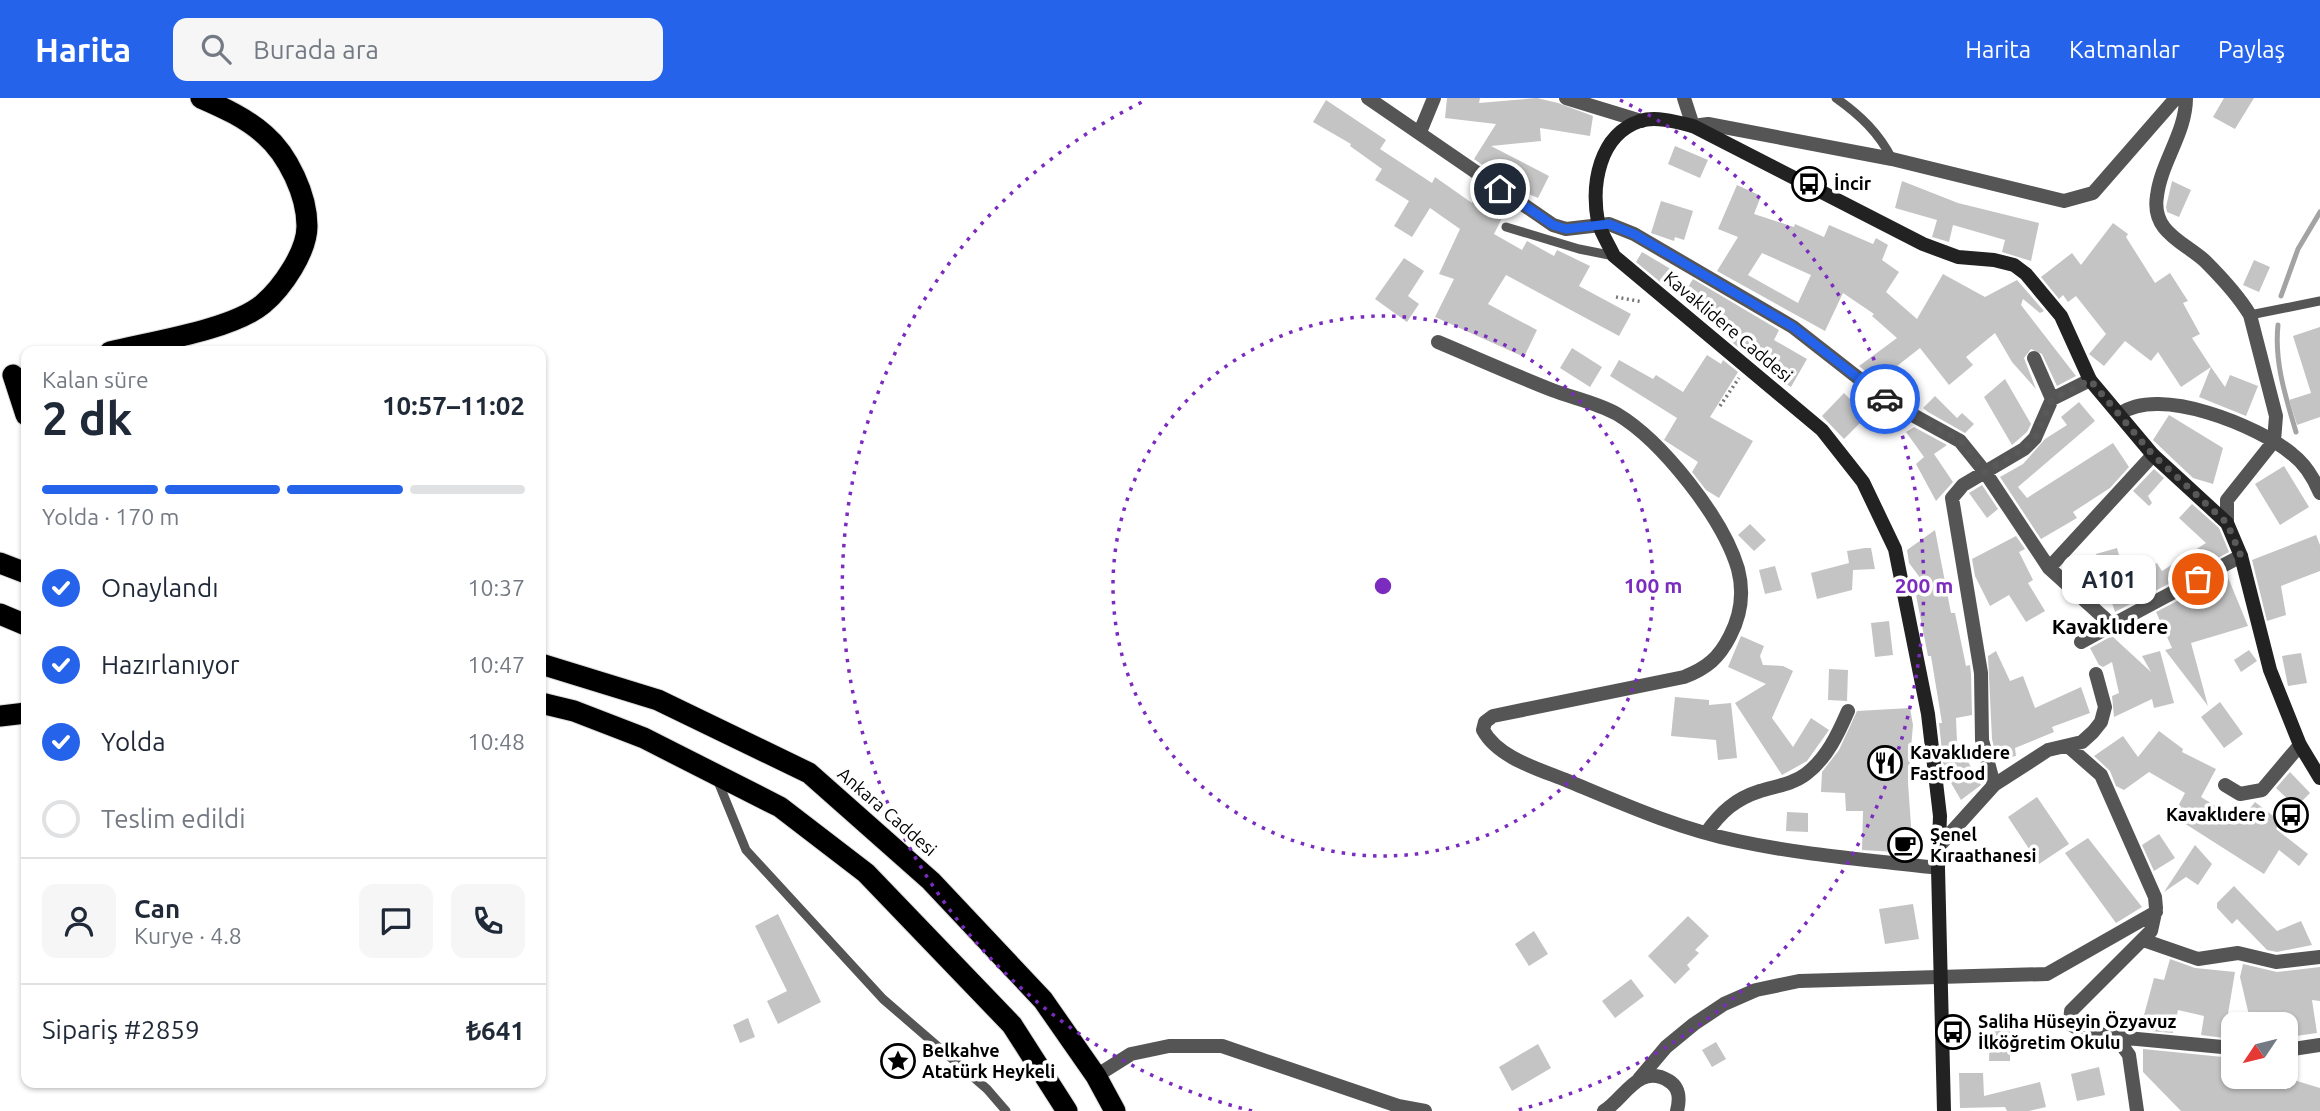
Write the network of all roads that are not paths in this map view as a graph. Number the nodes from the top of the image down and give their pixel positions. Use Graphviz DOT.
graph roads {
  1 [pos="201,98"];
  2 [pos="1368,98"];
  3 [pos="1434,98"];
  4 [pos="1566,98"];
  5 [pos="1684,98"];
  6 [pos="1836,98"];
  7 [pos="2176,98"];
  8 [pos="2186,98"];
  9 [pos="1641,121"];
  10 [pos="1693,126"];
  11 [pos="1420,132"];
  12 [pos="1892,159"];
  13 [pos="1599,224"];
  14 [pos="1506,227"];
  15 [pos="1614,256"];
  16 [pos="2320,301"];
  17 [pos="2250,315"];
  18 [pos="1438,342"];
  19 [pos="135,346"];
  20 [pos="2034,358"];
  21 [pos="13,375"];
  22 [pos="2090,380"];
  23 [pos="2052,399"];
  24 [pos="21,400"];
  25 [pos="2120,414"];
  26 [pos="2274,442"];
  27 [pos="2153,455"];
  28 [pos="1985,472"];
  29 [pos="2320,493"];
  30 [pos="2227,523"];
  31 [pos="2241,556"];
  32 [pos="0,563"];
  33 [pos="2049,568"];
  34 [pos="21,571"];
  35 [pos="0,612"];
  36 [pos="21,617"];
  37 [pos="21,622"];
  38 [pos="2112,625"];
  39 [pos="2081,642"];
  40 [pos="546,666"];
  41 [pos="2096,674"];
  42 [pos="546,704"];
  43 [pos="1848,711"];
  44 [pos="21,714"];
  45 [pos="0,716"];
  46 [pos="2300,744"];
  47 [pos="2069,747"];
  48 [pos="715,774"];
  49 [pos="2320,778"];
  50 [pos="1994,785"];
  51 [pos="2225,785"];
  52 [pos="1706,833"];
  53 [pos="1938,847"];
  54 [pos="1938,869"];
  55 [pos="2155,912"];
  56 [pos="2143,940"];
  57 [pos="2320,957"];
  58 [pos="1942,976"];
  59 [pos="2116,1037"];
  60 [pos="2320,1045"];
  61 [pos="2221,1047"];
  62 [pos="2298,1048"];
  63 [pos="1096,1076"];
  64 [pos="1639,1079"];
  65 [pos="1006,1111"];
  66 [pos="1067,1111"];
  67 [pos="1115,1111"];
  68 [pos="1425,1111"];
  69 [pos="1604,1111"];
  70 [pos="1677,1111"];
  71 [pos="1944,1111"];
  72 [pos="2137,1111"];
  1 -- 19 [label="highway"];
  2 -- 11 [label="street"];
  3 -- 11 [label="street"];
  4 -- 9 [label="street"];
  5 -- 10 [label="street"];
  6 -- 12 [label="lane"];
  7 -- 12 [label="street"];
  8 -- 17 [label="street"];
  9 -- 10 [label="street"];
  9 -- 13 [label="street, Kavaklidere Caddesi"];
  10 -- 12 [label="street"];
  10 -- 22 [label="street"];
  11 -- 13 [label="street"];
  13 -- 15 [label="street, Kavaklidere Caddesi"];
  13 -- 28 [label="street"];
  14 -- 15 [label="lane"];
  15 -- 53 [label="street, Kavaklidere Caddesi"];
  16 -- 17 [label="lane"];
  17 -- 26 [label="street"];
  18 -- 52 [label="street"];
  20 -- 23 [label="street"];
  21 -- 24 [label="highway"];
  22 -- 23 [label="street"];
  22 -- 25 [label="street"];
  23 -- 28 [label="street"];
  25 -- 26 [label="street"];
  25 -- 27 [label="street"];
  26 -- 29 [label="street"];
  26 -- 30 [label="street"];
  27 -- 30 [label="street"];
  27 -- 33 [label="street"];
  28 -- 33 [label="street"];
  28 -- 50 [label="street"];
  30 -- 31 [label="street"];
  31 -- 38 [label="street"];
  31 -- 46 [label="street"];
  32 -- 34 [label="highway"];
  33 -- 38 [label="street"];
  35 -- 36 [label="highway"];
  35 -- 37 [label="highway"];
  38 -- 39 [label="street"];
  40 -- 63 [label="highway, Ankara Caddesi"];
  41 -- 47 [label="street"];
  42 -- 48 [label="highway"];
  43 -- 52 [label="street"];
  44 -- 45 [label="highway"];
  46 -- 49 [label="street"];
  46 -- 51 [label="street"];
  47 -- 50 [label="street"];
  47 -- 55 [label="street"];
  48 -- 65 [label="lane"];
  48 -- 66 [label="highway"];
  50 -- 53 [label="street"];
  52 -- 54 [label="street"];
  53 -- 54 [label="street, Kavaklidere Caddesi"];
  54 -- 58 [label="street, Kavaklidere Caddesi"];
  55 -- 56 [label="street"];
  55 -- 58 [label="street"];
  56 -- 57 [label="street"];
  56 -- 59 [label="street"];
  58 -- 64 [label="street"];
  58 -- 71 [label="street, Kavaklidere Caddesi"];
  59 -- 61 [label="street"];
  59 -- 72 [label="street"];
  60 -- 62 [label="street"];
  63 -- 67 [label="highway, Ankara Caddesi"];
  63 -- 68 [label="street"];
  64 -- 69 [label="street"];
  64 -- 70 [label="street"];
}
